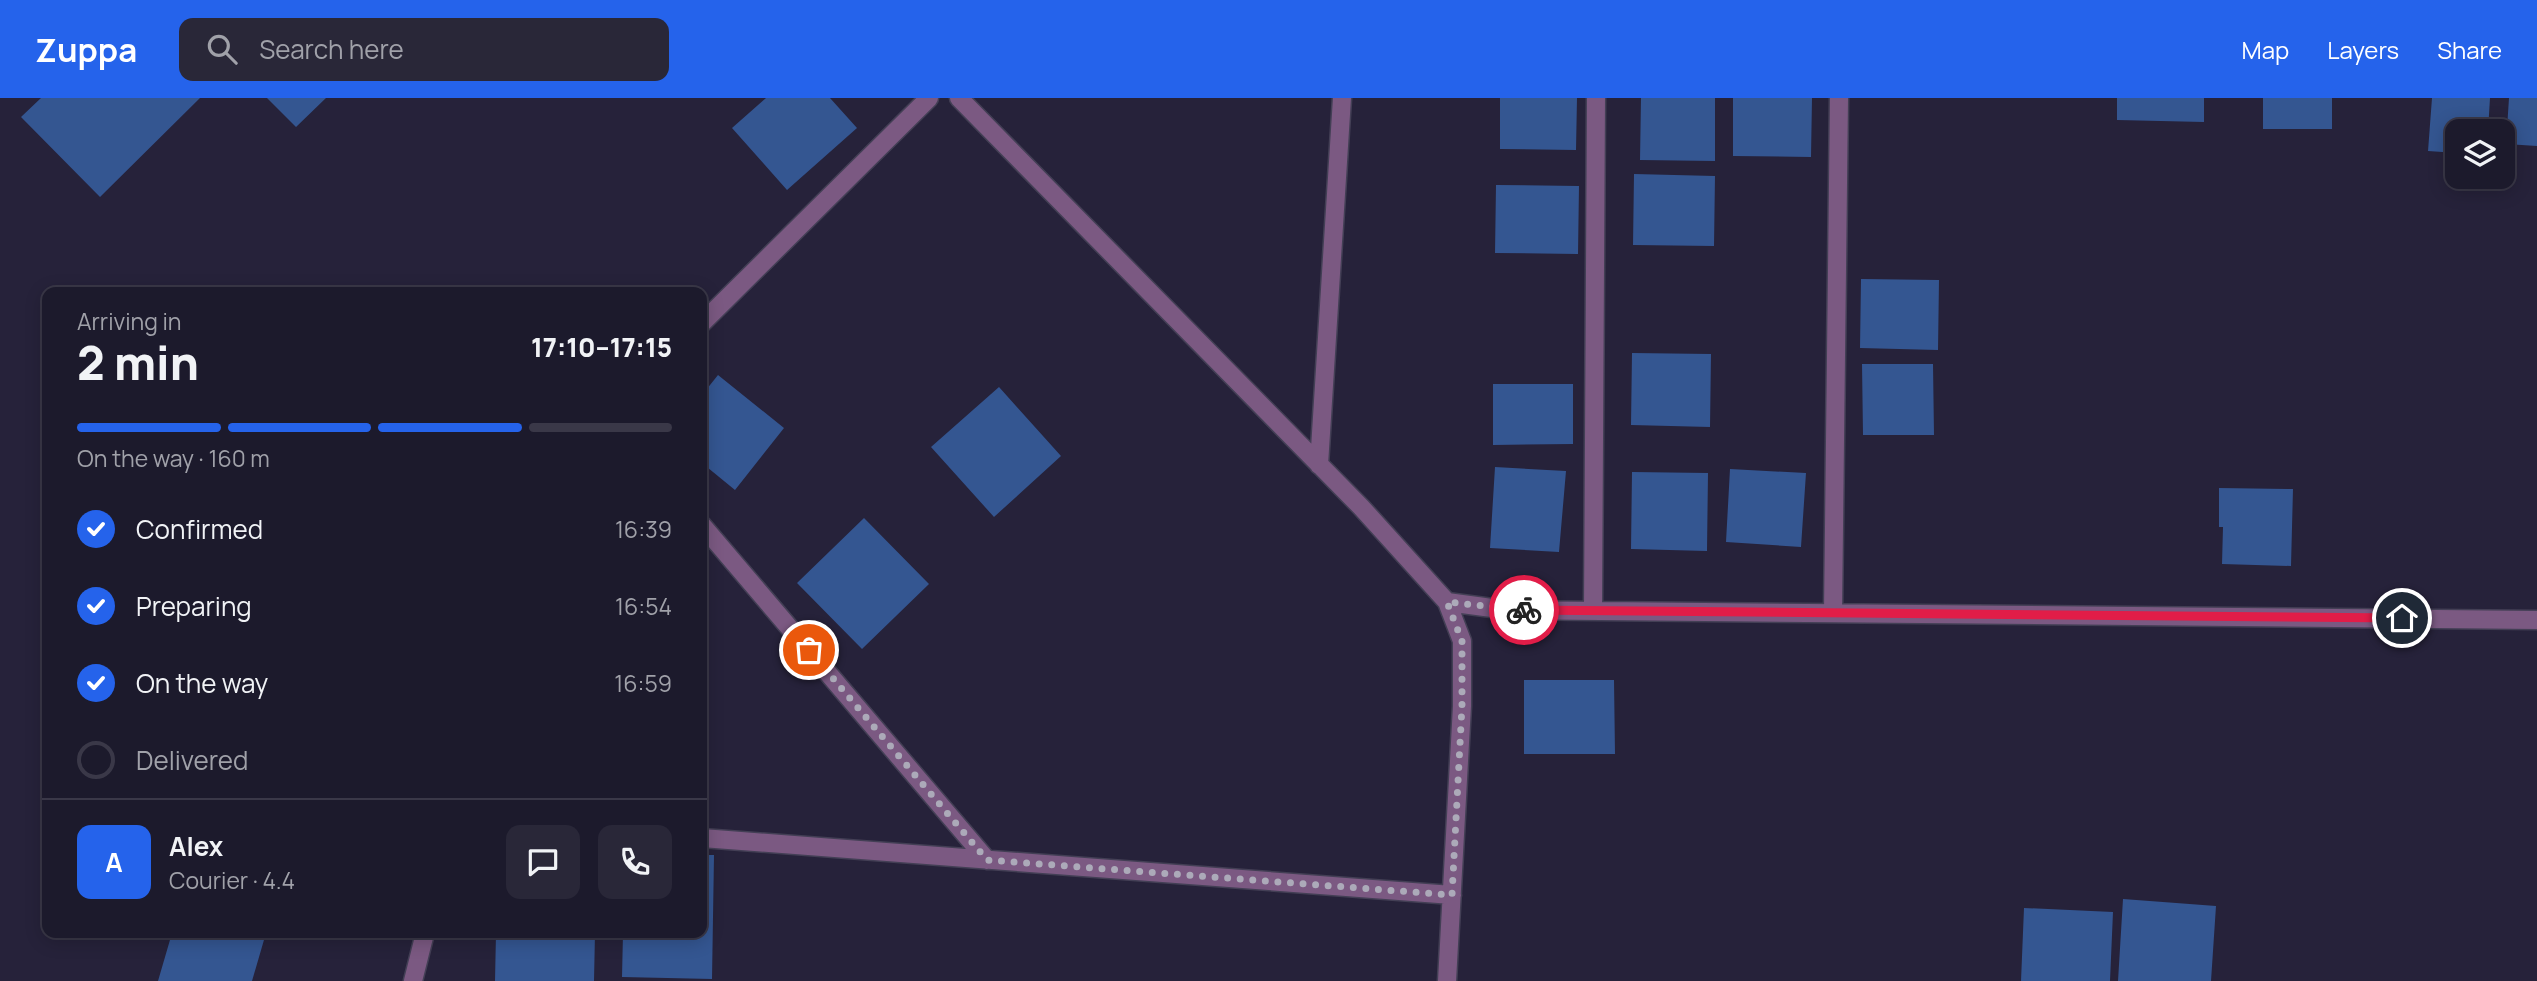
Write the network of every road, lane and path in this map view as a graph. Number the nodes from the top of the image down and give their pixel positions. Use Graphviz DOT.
graph roads {
  1 [pos="929,98"];
  2 [pos="959,98"];
  3 [pos="1342,98"];
  4 [pos="1596,98"];
  5 [pos="1839,98"];
  6 [pos="707,318"];
  7 [pos="1319,465"];
  8 [pos="707,531"];
  9 [pos="1447,602"];
  10 [pos="1593,611"];
  11 [pos="1833,613"];
  12 [pos="2537,620"];
  13 [pos="707,838"];
  14 [pos="987,860"];
  15 [pos="1452,895"];
  16 [pos="424,938"];
  17 [pos="413,981"];
  18 [pos="1447,981"];
  1 -- 6 [label="street"];
  2 -- 7 [label="street"];
  3 -- 7 [label="street"];
  4 -- 10 [label="street"];
  5 -- 11 [label="street"];
  7 -- 9 [label="street"];
  8 -- 14 [label="street"];
  9 -- 10 [label="street"];
  9 -- 15 [label="street"];
  10 -- 11 [label="street"];
  11 -- 12 [label="street"];
  13 -- 14 [label="street"];
  14 -- 15 [label="street"];
  15 -- 18 [label="street"];
  16 -- 17 [label="street"];
}
